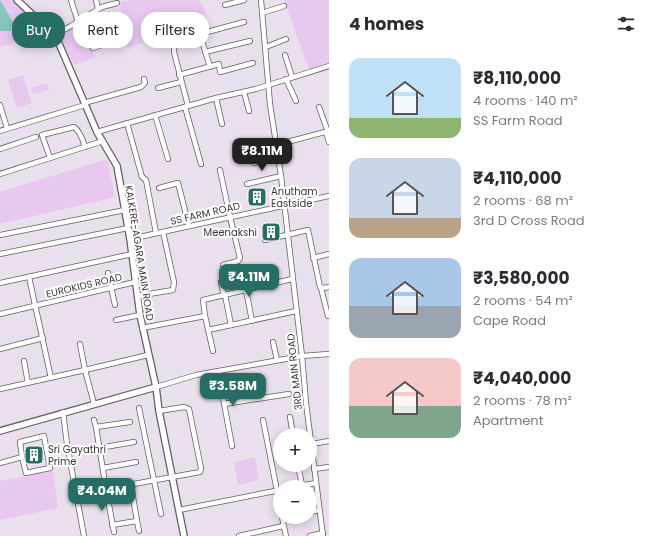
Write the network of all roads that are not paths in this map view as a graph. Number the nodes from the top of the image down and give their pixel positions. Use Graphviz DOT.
graph roads {
  1 [pos="17,0"];
  2 [pos="71,0"];
  3 [pos="96,0"];
  4 [pos="244,0"];
  5 [pos="261,0"];
  6 [pos="117,3"];
  7 [pos="225,4"];
  8 [pos="284,6"];
  9 [pos="98,9"];
  10 [pos="30,12"];
  11 [pos="75,12"];
  12 [pos="94,12"];
  13 [pos="262,12"];
  14 [pos="244,22"];
  15 [pos="209,33"];
  16 [pos="286,39"];
  17 [pos="250,40"];
  18 [pos="266,46"];
  19 [pos="61,48"];
  20 [pos="174,48"];
  21 [pos="204,48"];
  22 [pos="205,52"];
  23 [pos="285,56"];
  24 [pos="253,63"];
  25 [pos="329,66"];
  26 [pos="210,67"];
  27 [pos="179,75"];
  28 [pos="292,77"];
  29 [pos="144,79"];
  30 [pos="286,79"];
  31 [pos="181,82"];
  32 [pos="269,85"];
  33 [pos="158,88"];
  34 [pos="244,92"];
  35 [pos="216,98"];
  36 [pos="296,100"];
  37 [pos="85,104"];
  38 [pos="0,105"];
  39 [pos="187,106"];
  40 [pos="319,107"];
  41 [pos="250,111"];
  42 [pos="155,115"];
  43 [pos="127,123"];
  44 [pos="222,124"];
  45 [pos="7,128"];
  46 [pos="0,130"];
  47 [pos="97,132"];
  48 [pos="328,132"];
  49 [pos="36,137"];
  50 [pos="103,141"];
  51 [pos="329,142"];
  52 [pos="276,145"];
  53 [pos="85,147"];
  54 [pos="0,149"];
  55 [pos="50,158"];
  56 [pos="278,158"];
  57 [pos="168,159"];
  58 [pos="254,163"];
  59 [pos="201,164"];
  60 [pos="0,167"];
  61 [pos="220,170"];
  62 [pos="1,174"];
  63 [pos="281,176"];
  64 [pos="248,184"];
  65 [pos="159,188"];
  66 [pos="329,196"];
  67 [pos="284,206"];
  68 [pos="125,210"];
  69 [pos="230,217"];
  70 [pos="189,226"];
  71 [pos="128,228"];
  72 [pos="163,232"];
  73 [pos="156,233"];
  74 [pos="288,234"];
  75 [pos="0,235"];
  76 [pos="130,239"];
  77 [pos="265,240"];
  78 [pos="0,254"];
  79 [pos="132,254"];
  80 [pos="329,254"];
  81 [pos="313,258"];
  82 [pos="223,265"];
  83 [pos="108,273"];
  84 [pos="29,277"];
  85 [pos="292,278"];
  86 [pos="135,282"];
  87 [pos="221,282"];
  88 [pos="0,283"];
  89 [pos="329,287"];
  90 [pos="111,288"];
  91 [pos="322,288"];
  92 [pos="246,290"];
  93 [pos="224,295"];
  94 [pos="137,296"];
  95 [pos="36,305"];
  96 [pos="114,305"];
  97 [pos="296,311"];
  98 [pos="0,314"];
  99 [pos="140,315"];
  100 [pos="205,316"];
  101 [pos="328,316"];
  102 [pos="116,320"];
  103 [pos="252,321"];
  104 [pos="231,325"];
  105 [pos="142,328"];
  106 [pos="208,330"];
  107 [pos="43,338"];
  108 [pos="273,342"];
  109 [pos="80,344"];
  110 [pos="0,349"];
  111 [pos="213,351"];
  112 [pos="329,354"];
  113 [pos="148,355"];
  114 [pos="302,356"];
  115 [pos="277,360"];
  116 [pos="24,361"];
  117 [pos="85,370"];
  118 [pos="218,371"];
  119 [pos="52,378"];
  120 [pos="28,383"];
  121 [pos="156,386"];
  122 [pos="0,389"];
  123 [pos="289,394"];
  124 [pos="94,404"];
  125 [pos="224,404"];
  126 [pos="140,408"];
  127 [pos="159,411"];
  128 [pos="63,412"];
  129 [pos="290,417"];
  130 [pos="94,420"];
  131 [pos="263,420"];
  132 [pos="130,422"];
  133 [pos="96,427"];
  134 [pos="292,428"];
  135 [pos="310,428"];
  136 [pos="0,430"];
  137 [pos="329,441"];
  138 [pos="134,442"];
  139 [pos="317,443"];
  140 [pos="232,446"];
  141 [pos="99,448"];
  142 [pos="22,457"];
  143 [pos="136,462"];
  144 [pos="0,463"];
  145 [pos="329,467"];
  146 [pos="102,468"];
  147 [pos="317,469"];
  148 [pos="172,477"];
  149 [pos="277,480"];
  150 [pos="154,481"];
  151 [pos="131,485"];
  152 [pos="106,489"];
  153 [pos="317,490"];
  154 [pos="273,491"];
  155 [pos="179,510"];
  156 [pos="320,510"];
  157 [pos="317,511"];
  158 [pos="161,514"];
  159 [pos="137,521"];
  160 [pos="112,525"];
  161 [pos="283,526"];
  162 [pos="139,531"];
  163 [pos="114,532"];
  164 [pos="323,535"];
  165 [pos="84,536"];
  166 [pos="184,536"];
  167 [pos="239,536"];
  168 [pos="286,536"];
  169 [pos="310,536"];
  1 -- 10 [label="street, KALKERE-AGARA MAIN ROAD"];
  2 -- 11 [label="street"];
  3 -- 9 [label="street"];
  4 -- 7 [label="street"];
  5 -- 13 [label="street, 3RD MAIN ROAD"];
  6 -- 9 [label="street"];
  8 -- 13 [label="street"];
  9 -- 12 [label="street"];
  13 -- 18 [label="street, 3RD MAIN ROAD"];
  14 -- 15 [label="street"];
  16 -- 18 [label="street"];
  17 -- 22 [label="street"];
  18 -- 32 [label="street, 3RD MAIN ROAD"];
  19 -- 37 [label="street, KALKERE-AGARA MAIN ROAD"];
  20 -- 27 [label="street"];
  21 -- 22 [label="street"];
  22 -- 26 [label="street"];
  23 -- 28 [label="street"];
  24 -- 26 [label="street"];
  25 -- 28 [label="street"];
  26 -- 27 [label="street"];
  27 -- 31 [label="street"];
  28 -- 30 [label="street"];
  29 -- 37 [label="street"];
  30 -- 32 [label="street"];
  30 -- 36 [label="street"];
  31 -- 33 [label="street"];
  31 -- 39 [label="street"];
  32 -- 34 [label="street"];
  32 -- 52 [label="street, 3RD MAIN ROAD"];
  34 -- 35 [label="street"];
  34 -- 41 [label="street"];
  35 -- 39 [label="street"];
  35 -- 44 [label="street"];
  37 -- 45 [label="street"];
  37 -- 47 [label="street, KALKERE-AGARA MAIN ROAD"];
  38 -- 45 [label="street"];
  39 -- 42 [label="street"];
  39 -- 59 [label="street"];
  40 -- 48 [label="street"];
  42 -- 43 [label="street"];
  42 -- 57 [label="street"];
  43 -- 47 [label="street"];
  43 -- 73 [label="street"];
  45 -- 46 [label="street"];
  47 -- 50 [label="street, KALKERE-AGARA MAIN ROAD"];
  48 -- 51 [label="street"];
  48 -- 52 [label="street"];
  49 -- 54 [label="street"];
  50 -- 53 [label="street"];
  50 -- 68 [label="street, KALKERE-AGARA MAIN ROAD"];
  52 -- 56 [label="street, 3RD MAIN ROAD"];
  53 -- 55 [label="street"];
  53 -- 55 [label="street"];
  55 -- 62 [label="street"];
  56 -- 58 [label="street"];
  56 -- 63 [label="street, 3RD MAIN ROAD"];
  60 -- 62 [label="street"];
  61 -- 69 [label="street"];
  63 -- 64 [label="street"];
  63 -- 67 [label="street, 3RD MAIN ROAD"];
  65 -- 70 [label="street"];
  66 -- 67 [label="street, SS FARM ROAD"];
  67 -- 69 [label="street, SS FARM ROAD"];
  67 -- 74 [label="street, 3RD MAIN ROAD"];
  68 -- 71 [label="street, KALKERE-AGARA MAIN ROAD"];
  68 -- 75 [label="street"];
  69 -- 70 [label="street, SS FARM ROAD"];
  69 -- 82 [label="street"];
  70 -- 72 [label="street, SS FARM ROAD"];
  71 -- 76 [label="street, KALKERE-AGARA MAIN ROAD"];
  71 -- 78 [label="street"];
  72 -- 73 [label="street, SS FARM ROAD"];
  72 -- 94 [label="street"];
  73 -- 76 [label="street, SS FARM ROAD"];
  74 -- 77 [label="street"];
  74 -- 81 [label="street"];
  74 -- 85 [label="street, 3RD MAIN ROAD"];
  76 -- 79 [label="street, KALKERE-AGARA MAIN ROAD"];
  79 -- 84 [label="street"];
  79 -- 86 [label="street, KALKERE-AGARA MAIN ROAD"];
  80 -- 81 [label="street"];
  81 -- 91 [label="street"];
  83 -- 90 [label="street"];
  84 -- 88 [label="street"];
  84 -- 95 [label="street"];
  85 -- 92 [label="street"];
  85 -- 97 [label="street, 3RD MAIN ROAD"];
  86 -- 90 [label="street, EUROKIDS ROAD"];
  86 -- 94 [label="street, KALKERE-AGARA MAIN ROAD"];
  87 -- 93 [label="street"];
  89 -- 91 [label="street"];
  90 -- 95 [label="street, EUROKIDS ROAD"];
  90 -- 96 [label="street"];
  91 -- 101 [label="street"];
  92 -- 93 [label="street"];
  92 -- 103 [label="street"];
  93 -- 100 [label="street"];
  93 -- 104 [label="street"];
  94 -- 99 [label="street, KALKERE-AGARA MAIN ROAD"];
  95 -- 98 [label="street, EUROKIDS ROAD"];
  95 -- 107 [label="street"];
  97 -- 103 [label="street"];
  97 -- 114 [label="street, 3RD MAIN ROAD"];
  99 -- 102 [label="street"];
  99 -- 105 [label="street, KALKERE-AGARA MAIN ROAD"];
  100 -- 105 [label="street"];
  100 -- 106 [label="street"];
  103 -- 104 [label="street"];
  104 -- 106 [label="street"];
  105 -- 113 [label="street, KALKERE-AGARA MAIN ROAD"];
  106 -- 111 [label="street"];
  107 -- 110 [label="street"];
  107 -- 119 [label="street"];
  108 -- 115 [label="street"];
  109 -- 117 [label="street"];
  112 -- 114 [label="street"];
  113 -- 117 [label="street"];
  113 -- 121 [label="street, KALKERE-AGARA MAIN ROAD"];
  114 -- 115 [label="street"];
  114 -- 135 [label="street, 3RD MAIN ROAD"];
  115 -- 118 [label="street"];
  116 -- 120 [label="street"];
  117 -- 119 [label="street"];
  117 -- 124 [label="street"];
  118 -- 121 [label="street"];
  118 -- 125 [label="street"];
  119 -- 120 [label="street"];
  120 -- 122 [label="street"];
  121 -- 124 [label="street"];
  121 -- 127 [label="street, KALKERE-AGARA MAIN ROAD"];
  123 -- 125 [label="street"];
  124 -- 128 [label="street"];
  125 -- 140 [label="street"];
  126 -- 150 [label="street"];
  127 -- 148 [label="street, KALKERE-AGARA MAIN ROAD"];
  127 -- 148 [label="street"];
  128 -- 136 [label="street"];
  128 -- 165 [label="street"];
  129 -- 134 [label="street"];
  130 -- 133 [label="street"];
  131 -- 149 [label="street"];
  132 -- 133 [label="street"];
  133 -- 141 [label="street"];
  137 -- 139 [label="street"];
  138 -- 141 [label="street"];
  141 -- 146 [label="street"];
  142 -- 142 [label="street"];
  142 -- 144 [label="street"];
  143 -- 146 [label="street"];
  145 -- 147 [label="street"];
  146 -- 152 [label="street"];
  148 -- 150 [label="street"];
  148 -- 155 [label="street, KALKERE-AGARA MAIN ROAD"];
  150 -- 151 [label="street"];
  150 -- 158 [label="street"];
  151 -- 152 [label="street"];
  151 -- 159 [label="street"];
  152 -- 160 [label="street"];
  153 -- 156 [label="street, 3RD MAIN ROAD"];
  154 -- 155 [label="street"];
  155 -- 166 [label="street, KALKERE-AGARA MAIN ROAD"];
  156 -- 157 [label="street"];
  156 -- 164 [label="street, 3RD MAIN ROAD"];
  159 -- 160 [label="street"];
  159 -- 162 [label="street"];
  160 -- 163 [label="street"];
  161 -- 167 [label="street"];
  161 -- 168 [label="street"];
  164 -- 169 [label="street"];
}
